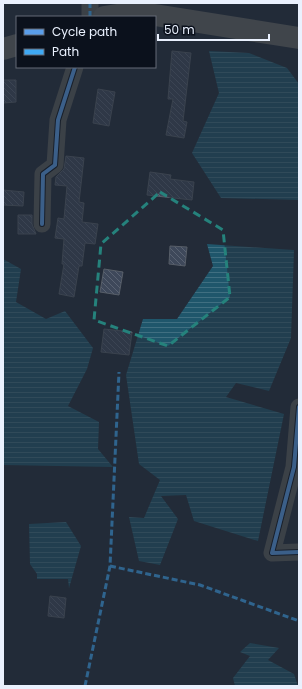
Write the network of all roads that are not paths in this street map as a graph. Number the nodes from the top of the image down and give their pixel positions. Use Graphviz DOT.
graph roads {
  1 [pos="90,3"];
  2 [pos="90,16"];
  3 [pos="110,16"];
  4 [pos="299,38"];
  5 [pos="16,44"];
  6 [pos="3,49"];
  7 [pos="75,68"];
  8 [pos="42,224"];
  9 [pos="299,407"];
  10 [pos="299,552"];
  1 -- 2 [label="street"];
  3 -- 4 [label="main road"];
  5 -- 6 [label="main road"];
  7 -- 8 [label="street"];
  9 -- 10 [label="street"];
}
